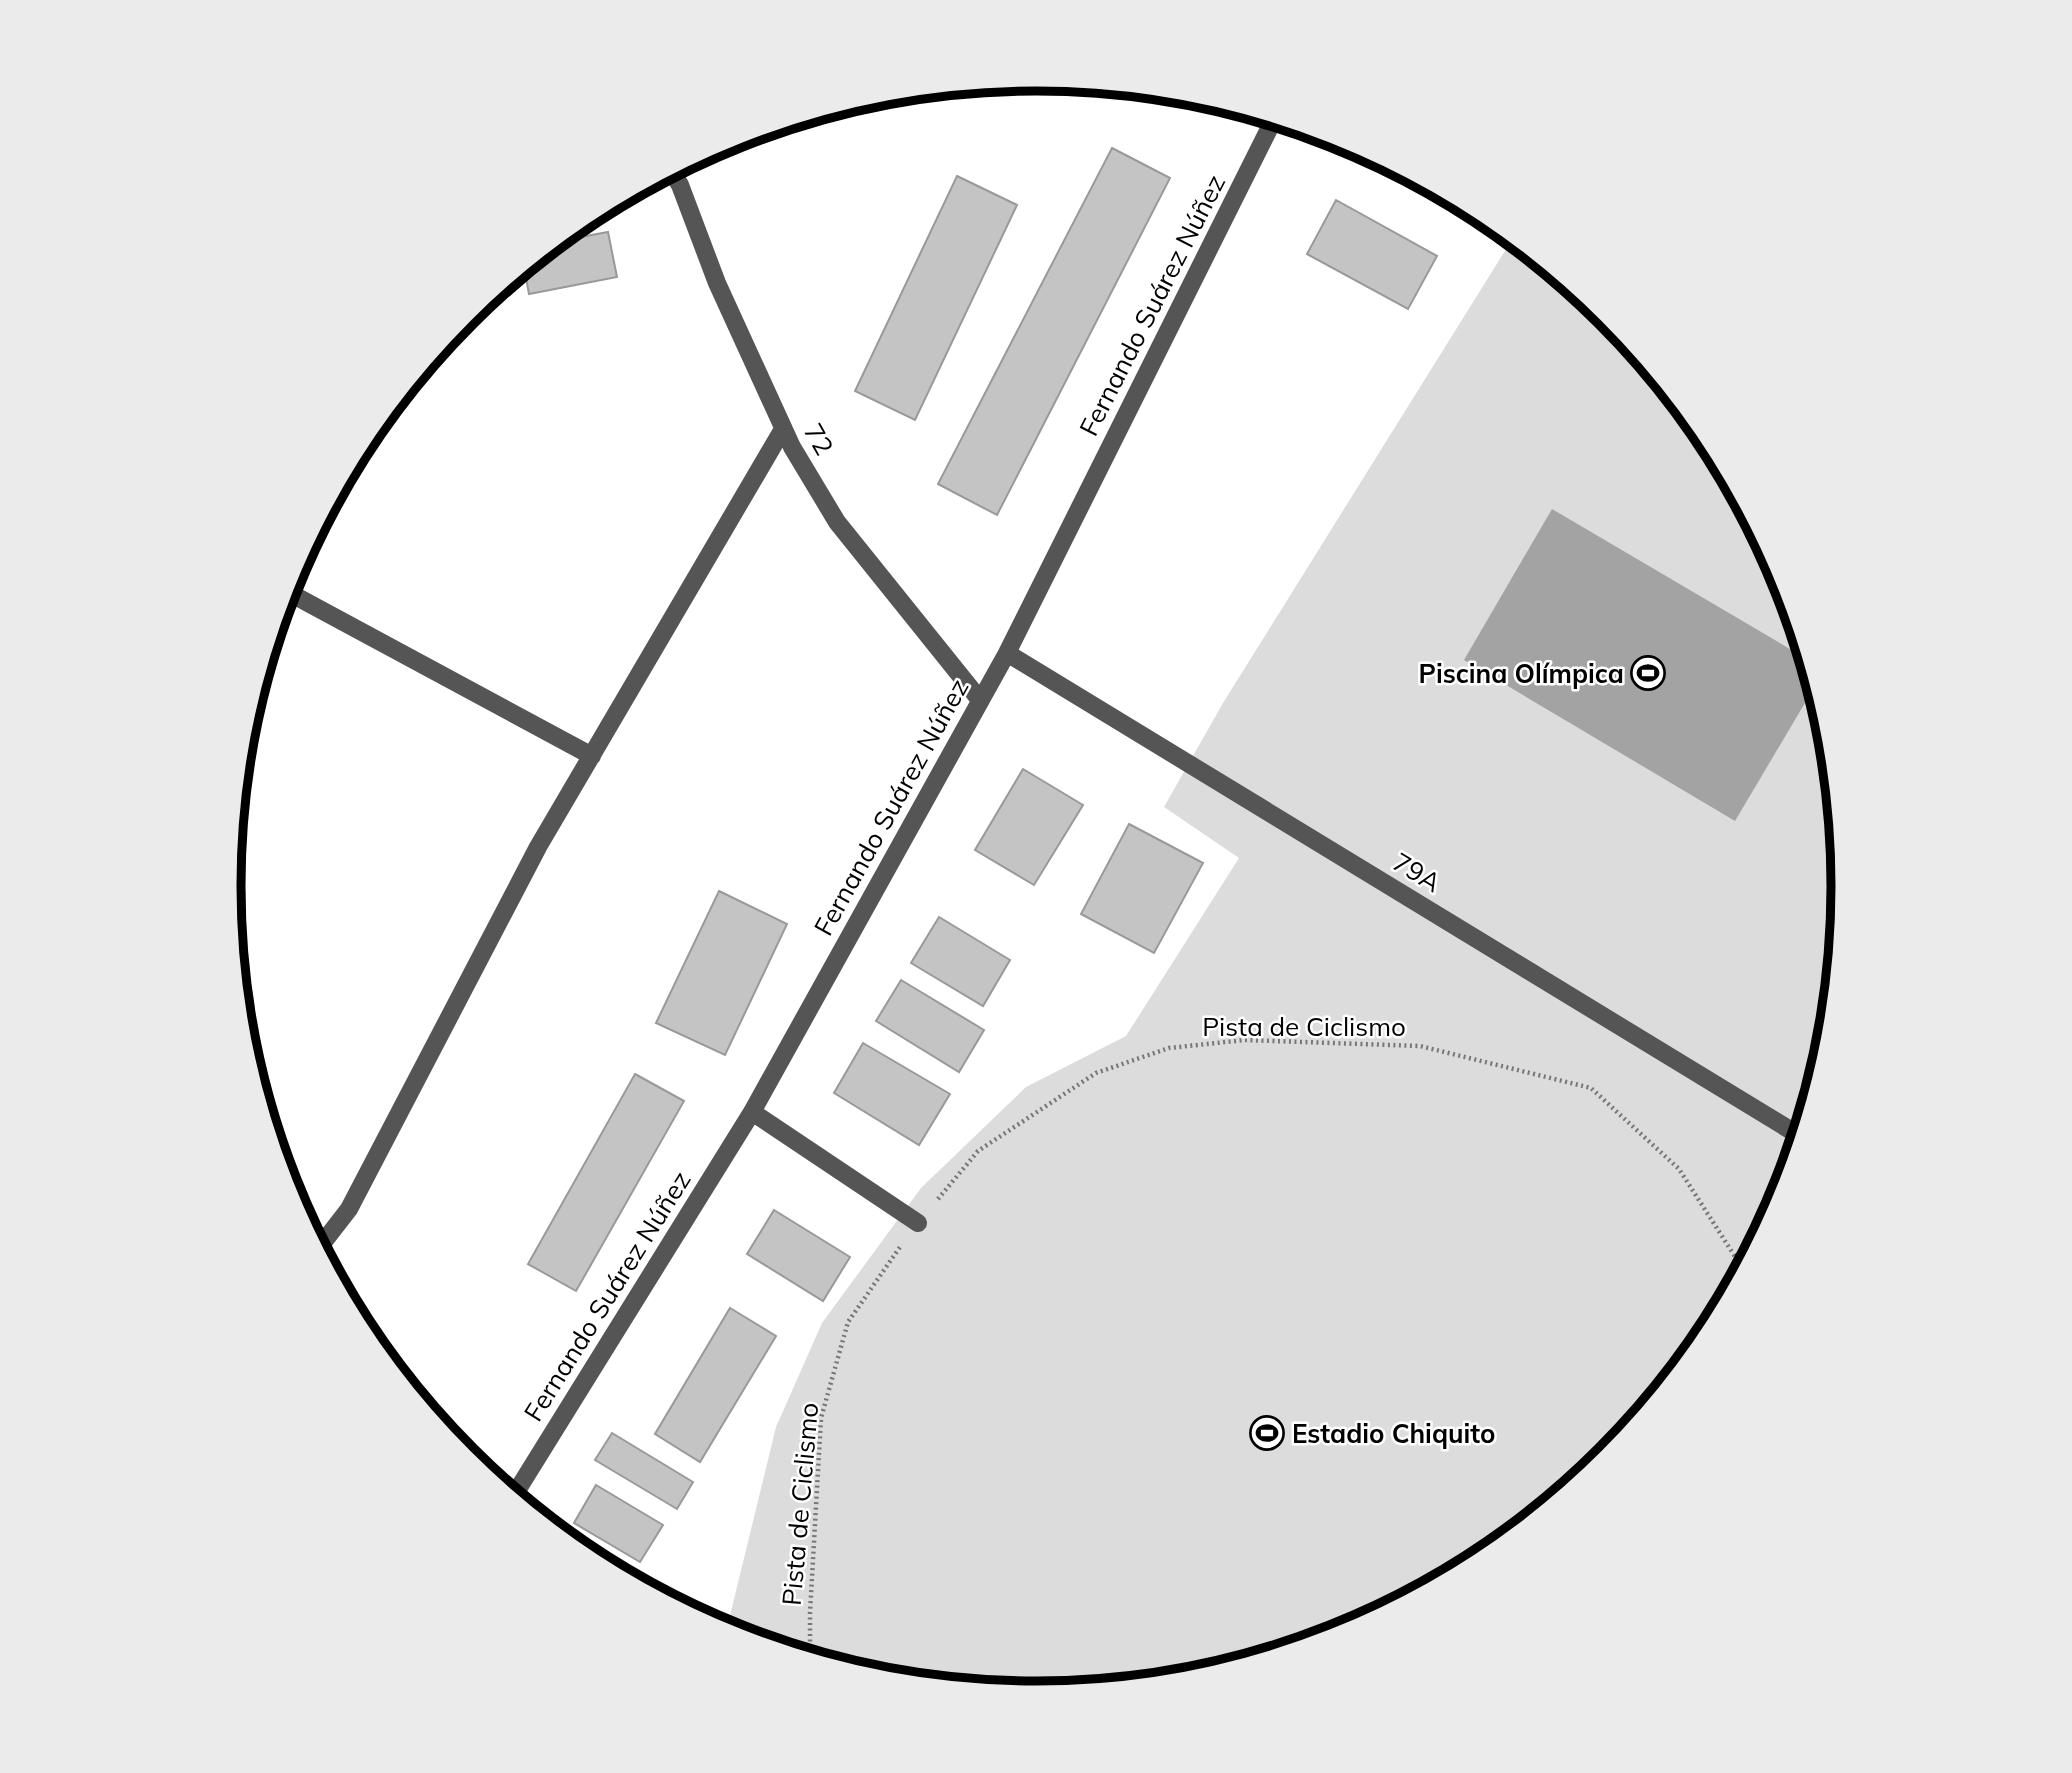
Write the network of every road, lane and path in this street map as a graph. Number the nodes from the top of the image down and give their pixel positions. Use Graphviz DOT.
graph roads {
  1 [pos="1270,126"];
  2 [pos="676,178"];
  3 [pos="783,429"];
  4 [pos="296,596"];
  5 [pos="1007,653"];
  6 [pos="980,700"];
  7 [pos="592,756"];
  8 [pos="752,1112"];
  9 [pos="1792,1131"];
  10 [pos="918,1223"];
  11 [pos="324,1241"];
  12 [pos="1737,1260"];
  13 [pos="517,1490"];
  14 [pos="810,1649"];
  1 -- 5 [label="street, Fernando Suárez Núñez"];
  2 -- 3 [label="street, 72"];
  3 -- 6 [label="street, 72"];
  3 -- 7 [label="street"];
  4 -- 7 [label="street"];
  5 -- 6 [label="street, Fernando Suárez Núñez"];
  5 -- 9 [label="street, 79A"];
  6 -- 8 [label="street, Fernando Suárez Núñez"];
  7 -- 11 [label="street"];
  8 -- 10 [label="street"];
  8 -- 13 [label="street, Fernando Suárez Núñez"];
  10 -- 12 [label="path, Pista de Ciclismo"];
  10 -- 14 [label="path, Pista de Ciclismo"];
}
